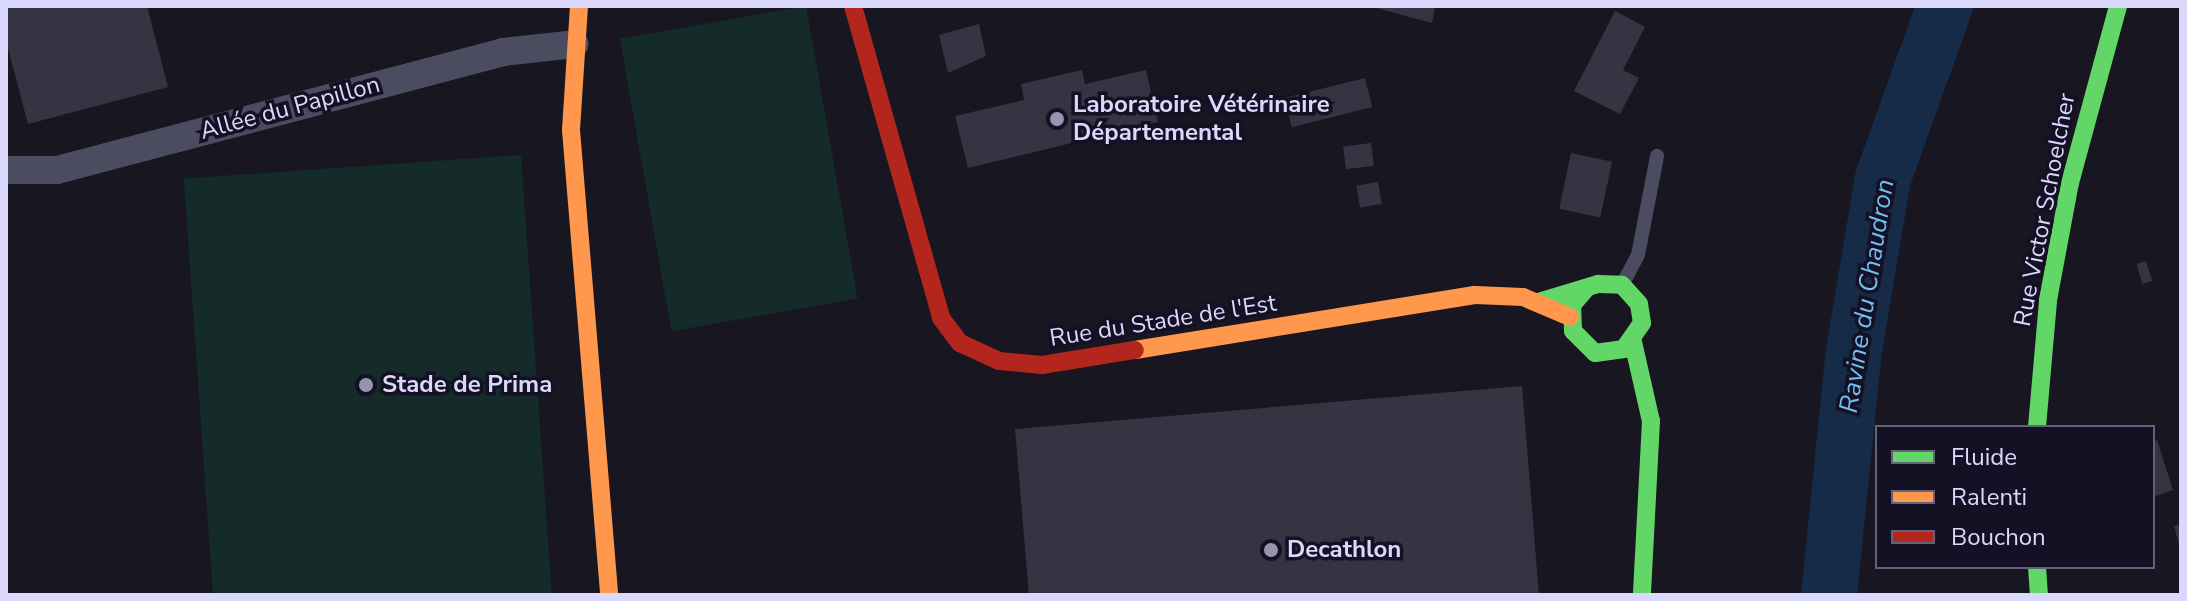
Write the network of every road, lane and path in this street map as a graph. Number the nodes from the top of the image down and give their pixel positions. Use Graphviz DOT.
graph roads {
  1 [pos="579,6"];
  2 [pos="853,6"];
  3 [pos="2118,6"];
  4 [pos="575,44"];
  5 [pos="1657,156"];
  6 [pos="6,170"];
  7 [pos="1622,285"];
  8 [pos="1586,289"];
  9 [pos="1538,302"];
  10 [pos="1570,317"];
  11 [pos="1633,342"];
  12 [pos="1609,352"];
  13 [pos="1639,373"];
  14 [pos="2037,425"];
  15 [pos="2037,569"];
  16 [pos="609,595"];
  17 [pos="1642,595"];
  18 [pos="2039,595"];
  1 -- 4 [label="street"];
  2 -- 9 [label="street, Rue du Stade de l'Est"];
  3 -- 14 [label="street, Rue Victor Schoelcher"];
  4 -- 6 [label="street, Allée du Papillon"];
  4 -- 16 [label="street"];
  5 -- 7 [label="lane"];
  7 -- 8 [label="street, Rue du Stade de l'Est"];
  7 -- 11 [label="street"];
  8 -- 9 [label="street, Rue du Stade de l'Est"];
  8 -- 10 [label="street"];
  9 -- 10 [label="street, Rue du Stade de l'Est"];
  10 -- 12 [label="street, Rue du Stade de l'Est"];
  11 -- 12 [label="street"];
  11 -- 13 [label="street"];
  12 -- 13 [label="street, Rue du Stade de l'Est"];
  13 -- 17 [label="street"];
  15 -- 18 [label="street"];
}
